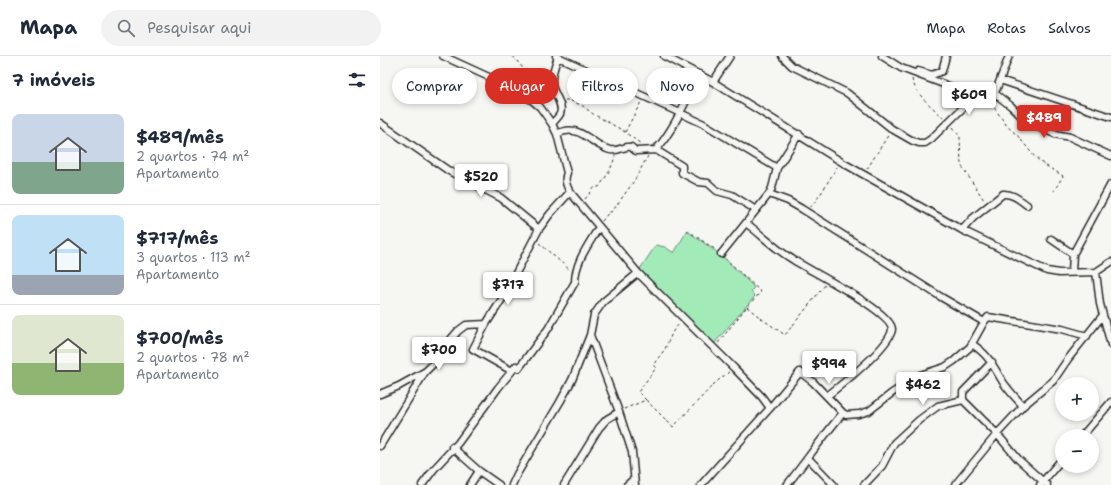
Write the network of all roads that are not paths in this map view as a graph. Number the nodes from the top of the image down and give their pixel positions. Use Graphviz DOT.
graph roads {
  1 [pos="442,56"];
  2 [pos="557,56"];
  3 [pos="664,56"];
  4 [pos="730,56"];
  5 [pos="782,56"];
  6 [pos="882,56"];
  7 [pos="946,56"];
  8 [pos="1009,56"];
  9 [pos="687,68"];
  10 [pos="911,72"];
  11 [pos="709,80"];
  12 [pos="1000,80"];
  13 [pos="713,82"];
  14 [pos="994,93"];
  15 [pos="975,96"];
  16 [pos="684,104"];
  17 [pos="680,112"];
  18 [pos="1111,117"];
  19 [pos="380,123"];
  20 [pos="552,124"];
  21 [pos="557,134"];
  22 [pos="799,134"];
  23 [pos="656,150"];
  24 [pos="1111,156"];
  25 [pos="777,168"];
  26 [pos="1111,184"];
  27 [pos="570,192"];
  28 [pos="769,194"];
  29 [pos="1027,205"];
  30 [pos="756,210"];
  31 [pos="746,223"];
  32 [pos="599,227"];
  33 [pos="539,229"];
  34 [pos="962,230"];
  35 [pos="1051,239"];
  36 [pos="721,254"];
  37 [pos="1073,254"];
  38 [pos="1111,262"];
  39 [pos="1072,272"];
  40 [pos="1096,272"];
  41 [pos="638,273"];
  42 [pos="1103,315"];
  43 [pos="984,322"];
  44 [pos="486,324"];
  45 [pos="590,335"];
  46 [pos="1087,336"];
  47 [pos="972,344"];
  48 [pos="1111,345"];
  49 [pos="992,362"];
  50 [pos="426,371"];
  51 [pos="512,371"];
  52 [pos="380,394"];
  53 [pos="827,396"];
  54 [pos="963,400"];
  55 [pos="1111,402"];
  56 [pos="1023,406"];
  57 [pos="770,408"];
  58 [pos="619,412"];
  59 [pos="843,413"];
  60 [pos="1088,429"];
  61 [pos="998,434"];
  62 [pos="380,446"];
  63 [pos="452,447"];
  64 [pos="808,459"];
  65 [pos="1055,468"];
  66 [pos="479,471"];
  67 [pos="634,482"];
  68 [pos="1043,484"];
  69 [pos="422,485"];
  70 [pos="470,485"];
  71 [pos="499,485"];
  72 [pos="512,485"];
  73 [pos="564,485"];
  74 [pos="627,485"];
  75 [pos="701,485"];
  76 [pos="787,485"];
  77 [pos="834,485"];
  78 [pos="864,485"];
  79 [pos="956,485"];
  1 -- 20 [label="street"];
  2 -- 17 [label="street"];
  2 -- 20 [label="street"];
  3 -- 9 [label="street"];
  4 -- 13 [label="street"];
  5 -- 15 [label="street"];
  6 -- 10 [label="street"];
  7 -- 10 [label="street"];
  8 -- 12 [label="street"];
  10 -- 15 [label="street"];
  11 -- 13 [label="street"];
  12 -- 14 [label="street"];
  12 -- 18 [label="street"];
  13 -- 22 [label="street"];
  14 -- 15 [label="street"];
  14 -- 24 [label="street"];
  16 -- 17 [label="street"];
  17 -- 23 [label="street"];
  17 -- 25 [label="street"];
  19 -- 33 [label="street"];
  20 -- 21 [label="street"];
  21 -- 23 [label="street"];
  21 -- 27 [label="street"];
  22 -- 25 [label="street"];
  22 -- 34 [label="street"];
  23 -- 30 [label="street"];
  25 -- 28 [label="street"];
  26 -- 37 [label="street"];
  27 -- 32 [label="street"];
  27 -- 33 [label="street"];
  28 -- 30 [label="street"];
  28 -- 43 [label="street"];
  29 -- 34 [label="street"];
  30 -- 31 [label="street"];
  31 -- 36 [label="street"];
  31 -- 53 [label="street"];
  32 -- 41 [label="street"];
  32 -- 51 [label="street"];
  33 -- 44 [label="street"];
  34 -- 39 [label="street"];
  35 -- 37 [label="street"];
  37 -- 39 [label="street"];
  38 -- 40 [label="street"];
  39 -- 40 [label="street"];
  40 -- 42 [label="street"];
  41 -- 45 [label="street"];
  41 -- 57 [label="street"];
  42 -- 46 [label="street"];
  42 -- 48 [label="street"];
  43 -- 46 [label="street"];
  43 -- 47 [label="street"];
  44 -- 50 [label="street"];
  44 -- 51 [label="street"];
  45 -- 58 [label="street"];
  45 -- 72 [label="street"];
  46 -- 56 [label="street"];
  47 -- 49 [label="street"];
  47 -- 59 [label="street"];
  49 -- 54 [label="street"];
  49 -- 56 [label="street"];
  50 -- 52 [label="street"];
  50 -- 62 [label="street"];
  51 -- 63 [label="street"];
  53 -- 57 [label="street"];
  53 -- 59 [label="street"];
  54 -- 61 [label="street"];
  54 -- 78 [label="street"];
  55 -- 60 [label="street"];
  56 -- 61 [label="street"];
  57 -- 75 [label="street"];
  58 -- 67 [label="street"];
  58 -- 73 [label="street"];
  59 -- 64 [label="street"];
  61 -- 68 [label="street"];
  61 -- 79 [label="street"];
  63 -- 66 [label="street"];
  63 -- 69 [label="street"];
  64 -- 76 [label="street"];
  64 -- 77 [label="street"];
  65 -- 68 [label="street"];
  66 -- 70 [label="street"];
  66 -- 71 [label="street"];
  67 -- 74 [label="street"];
}
